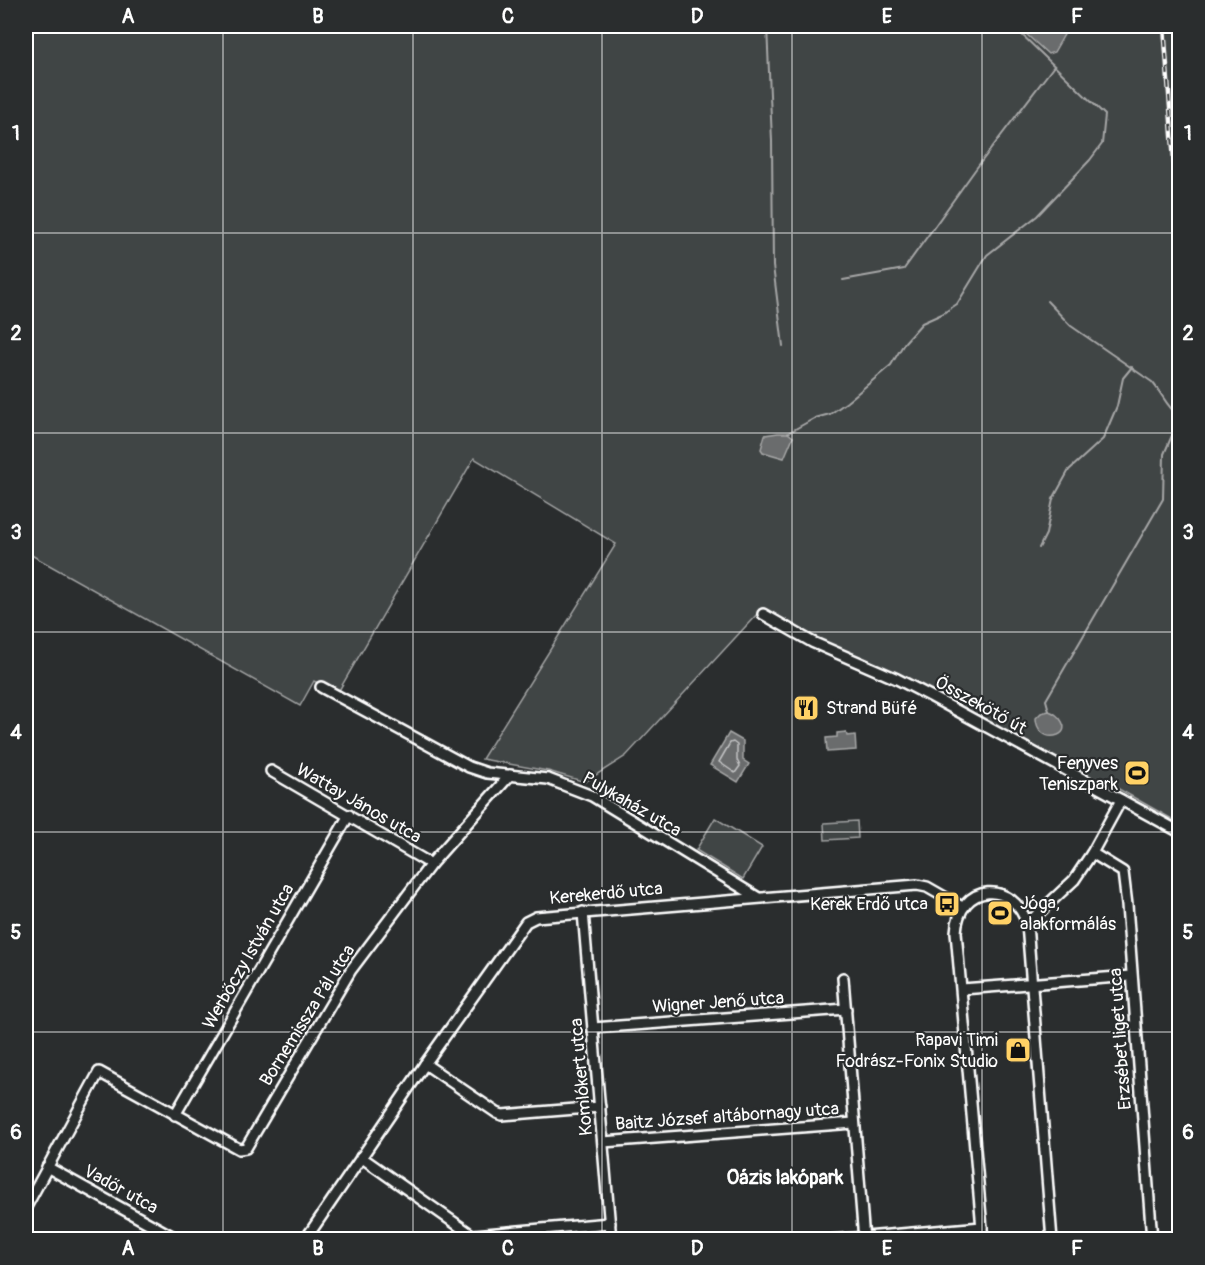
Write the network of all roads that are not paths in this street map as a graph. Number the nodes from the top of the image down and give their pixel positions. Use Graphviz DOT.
graph roads {
  1 [pos="763,614"];
  2 [pos="321,687"];
  3 [pos="271,771"];
  4 [pos="510,775"];
  5 [pos="1121,800"];
  6 [pos="349,815"];
  7 [pos="1179,832"];
  8 [pos="1092,853"];
  9 [pos="431,864"];
  10 [pos="757,897"];
  11 [pos="963,907"];
  12 [pos="583,912"];
  13 [pos="1026,924"];
  14 [pos="1131,975"];
  15 [pos="843,978"];
  16 [pos="1031,983"];
  17 [pos="962,989"];
  18 [pos="846,1009"];
  19 [pos="593,1028"];
  20 [pos="425,1064"];
  21 [pos="600,1107"];
  22 [pos="175,1114"];
  23 [pos="854,1123"];
  24 [pos="603,1142"];
  25 [pos="361,1157"];
  26 [pos="47,1167"];
  27 [pos="26,1207"];
  28 [pos="610,1223"];
  29 [pos="981,1227"];
  30 [pos="476,1237"];
  31 [pos="864,1238"];
  32 [pos="178,1239"];
  33 [pos="305,1239"];
  34 [pos="611,1239"];
  35 [pos="831,1239"];
  36 [pos="983,1239"];
  37 [pos="1052,1239"];
  38 [pos="1152,1239"];
  1 -- 5 [label="street, Összekötő út"];
  2 -- 4 [label="street, Pulykaház utca"];
  3 -- 6 [label="street, Wattay János utca"];
  4 -- 9 [label="street, Bornemissza Pál utca"];
  4 -- 10 [label="street, Pulykaház utca"];
  5 -- 7 [label="street, Összekötő út"];
  5 -- 8 [label="street"];
  6 -- 9 [label="street, Wattay János utca"];
  6 -- 22 [label="street, Werbőczy István utca"];
  8 -- 13 [label="street"];
  8 -- 14 [label="street, Erzsébet liget utca"];
  9 -- 22 [label="street, Bornemissza Pál utca"];
  10 -- 11 [label="street, Kerekerdő utca"];
  10 -- 12 [label="street, Kerekerdő utca"];
  11 -- 13 [label="street"];
  11 -- 17 [label="street"];
  12 -- 19 [label="street, Komlókert utca"];
  12 -- 20 [label="street, Kerekerdő utca"];
  13 -- 16 [label="street"];
  14 -- 16 [label="street"];
  14 -- 38 [label="street, Erzsébet liget utca"];
  15 -- 18 [label="street"];
  16 -- 17 [label="street"];
  16 -- 37 [label="street"];
  17 -- 29 [label="street"];
  18 -- 19 [label="street, Wigner Jenő utca"];
  18 -- 23 [label="street"];
  19 -- 21 [label="street, Komlókert utca"];
  20 -- 21 [label="street"];
  20 -- 25 [label="street, Kerekerdő utca"];
  21 -- 24 [label="street, Komlókert utca"];
  22 -- 26 [label="street, Bornemissza Pál utca"];
  23 -- 24 [label="street, Baitz József altábornagy utca"];
  23 -- 31 [label="street"];
  24 -- 28 [label="street, Komlókert utca"];
  25 -- 30 [label="street"];
  25 -- 33 [label="street, Kerekerdő utca"];
  26 -- 27 [label="street"];
  26 -- 32 [label="street, Vadőr utca"];
  28 -- 30 [label="street"];
  28 -- 34 [label="street, Komlókert utca"];
  29 -- 31 [label="street"];
  29 -- 36 [label="street"];
  31 -- 35 [label="street"];
}
